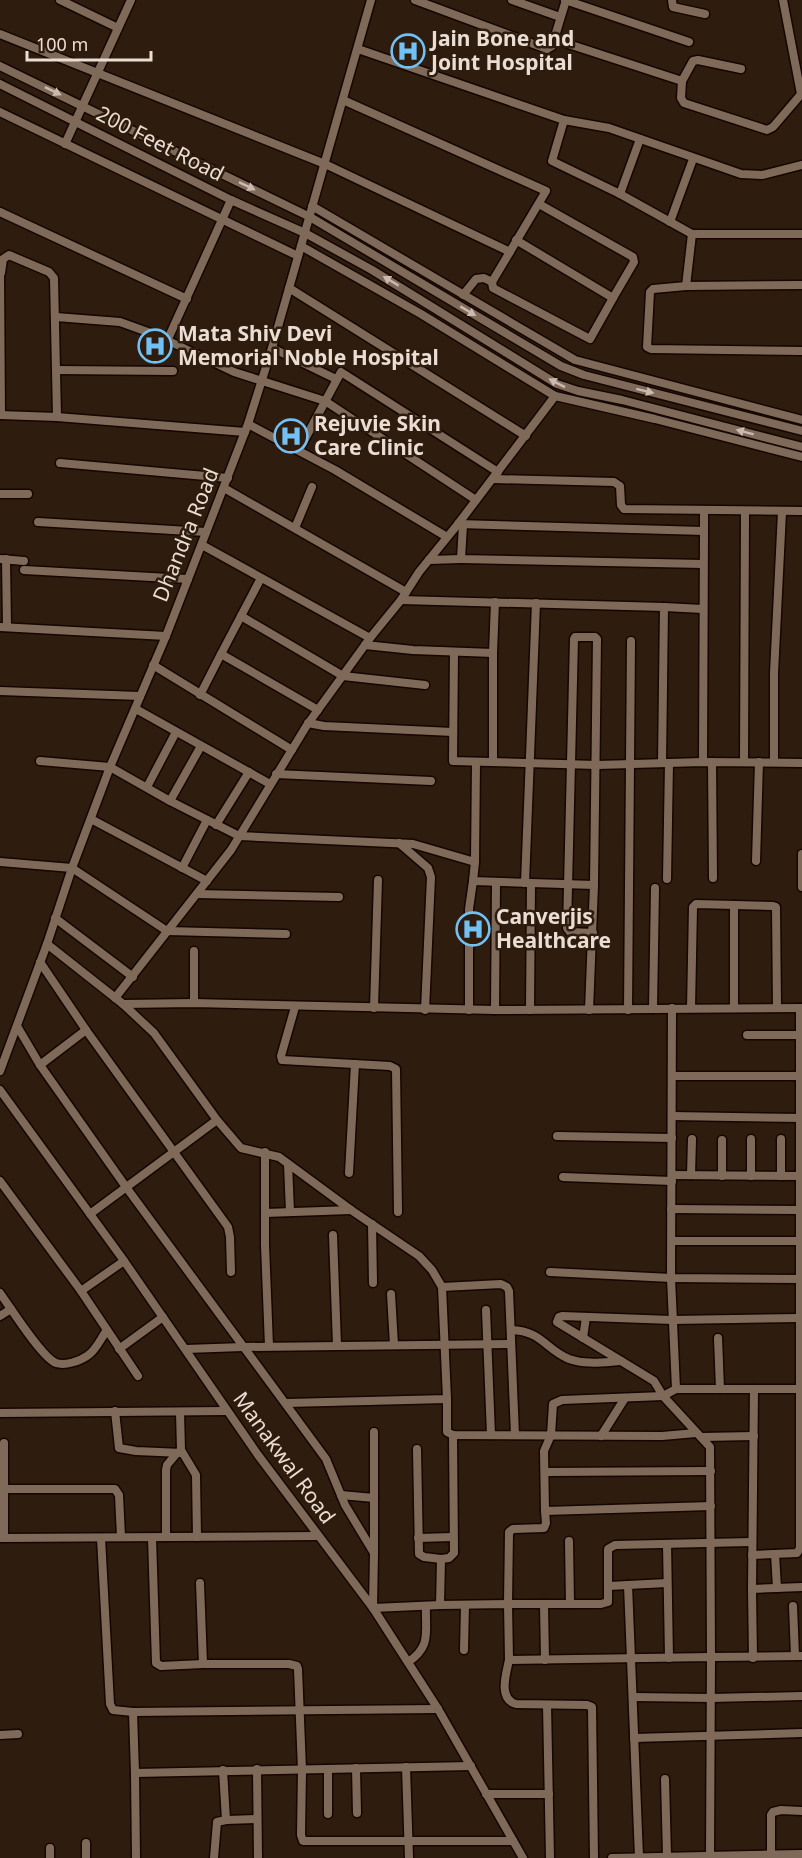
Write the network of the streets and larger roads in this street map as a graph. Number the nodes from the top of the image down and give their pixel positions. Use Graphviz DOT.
graph roads {
  1 [pos="60,0"];
  2 [pos="130,0"];
  3 [pos="371,0"];
  4 [pos="415,0"];
  5 [pos="512,0"];
  6 [pos="566,0"];
  7 [pos="672,0"];
  8 [pos="783,0"];
  9 [pos="76,4"];
  10 [pos="705,14"];
  11 [pos="560,17"];
  12 [pos="118,28"];
  13 [pos="0,34"];
  14 [pos="553,39"];
  15 [pos="689,42"];
  16 [pos="358,49"];
  17 [pos="0,66"];
  18 [pos="741,69"];
  19 [pos="97,74"];
  20 [pos="682,81"];
  21 [pos="0,84"];
  22 [pos="802,94"];
  23 [pos="343,100"];
  24 [pos="84,106"];
  25 [pos="0,112"];
  26 [pos="564,120"];
  27 [pos="76,122"];
  28 [pos="640,139"];
  29 [pos="65,144"];
  30 [pos="693,159"];
  31 [pos="325,164"];
  32 [pos="802,165"];
  33 [pos="620,194"];
  34 [pos="231,200"];
  35 [pos="539,204"];
  36 [pos="312,206"];
  37 [pos="0,212"];
  38 [pos="310,217"];
  39 [pos="222,220"];
  40 [pos="670,222"];
  41 [pos="304,233"];
  42 [pos="692,234"];
  43 [pos="802,234"];
  44 [pos="516,240"];
  45 [pos="301,246"];
  46 [pos="510,252"];
  47 [pos="298,256"];
  48 [pos="1,273"];
  49 [pos="492,282"];
  50 [pos="802,285"];
  51 [pos="686,286"];
  52 [pos="289,288"];
  53 [pos="463,295"];
  54 [pos="613,298"];
  55 [pos="187,299"];
  56 [pos="57,317"];
  57 [pos="167,341"];
  58 [pos="272,348"];
  59 [pos="802,351"];
  60 [pos="57,370"];
  61 [pos="173,371"];
  62 [pos="336,379"];
  63 [pos="261,381"];
  64 [pos="555,396"];
  65 [pos="325,402"];
  66 [pos="1,415"];
  67 [pos="57,417"];
  68 [pos="802,420"];
  69 [pos="246,428"];
  70 [pos="802,431"];
  71 [pos="526,436"];
  72 [pos="802,447"];
  73 [pos="299,450"];
  74 [pos="802,457"];
  75 [pos="60,464"];
  76 [pos="495,476"];
  77 [pos="228,478"];
  78 [pos="312,487"];
  79 [pos="224,488"];
  80 [pos="0,494"];
  81 [pos="28,494"];
  82 [pos="476,500"];
  83 [pos="704,511"];
  84 [pos="802,511"];
  85 [pos="745,512"];
  86 [pos="782,512"];
  87 [pos="38,522"];
  88 [pos="461,525"];
  89 [pos="295,528"];
  90 [pos="704,531"];
  91 [pos="206,532"];
  92 [pos="447,537"];
  93 [pos="201,545"];
  94 [pos="3,559"];
  95 [pos="461,559"];
  96 [pos="429,560"];
  97 [pos="704,564"];
  98 [pos="261,578"];
  99 [pos="188,579"];
  100 [pos="403,596"];
  101 [pos="495,602"];
  102 [pos="536,603"];
  103 [pos="664,608"];
  104 [pos="704,609"];
  105 [pos="241,616"];
  106 [pos="3,627"];
  107 [pos="166,636"];
  108 [pos="631,641"];
  109 [pos="368,642"];
  110 [pos="454,652"];
  111 [pos="493,653"];
  112 [pos="221,654"];
  113 [pos="153,665"];
  114 [pos="343,676"];
  115 [pos="425,685"];
  116 [pos="0,691"];
  117 [pos="200,695"];
  118 [pos="140,696"];
  119 [pos="136,709"];
  120 [pos="318,710"];
  121 [pos="308,723"];
  122 [pos="176,732"];
  123 [pos="453,732"];
  124 [pos="201,746"];
  125 [pos="292,750"];
  126 [pos="40,761"];
  127 [pos="493,761"];
  128 [pos="476,762"];
  129 [pos="529,762"];
  130 [pos="707,762"];
  131 [pos="744,762"];
  132 [pos="759,762"];
  133 [pos="774,762"];
  134 [pos="665,763"];
  135 [pos="802,763"];
  136 [pos="570,764"];
  137 [pos="632,764"];
  138 [pos="597,765"];
  139 [pos="110,766"];
  140 [pos="249,772"];
  141 [pos="276,774"];
  142 [pos="431,782"];
  143 [pos="270,784"];
  144 [pos="147,787"];
  145 [pos="170,801"];
  146 [pos="91,819"];
  147 [pos="207,820"];
  148 [pos="216,825"];
  149 [pos="239,836"];
  150 [pos="398,843"];
  151 [pos="802,854"];
  152 [pos="756,861"];
  153 [pos="0,862"];
  154 [pos="475,862"];
  155 [pos="72,868"];
  156 [pos="182,868"];
  157 [pos="713,878"];
  158 [pos="667,879"];
  159 [pos="378,880"];
  160 [pos="207,881"];
  161 [pos="473,881"];
  162 [pos="496,883"];
  163 [pos="528,883"];
  164 [pos="568,885"];
  165 [pos="594,885"];
  166 [pos="802,887"];
  167 [pos="655,888"];
  168 [pos="197,894"];
  169 [pos="339,897"];
  170 [pos="734,905"];
  171 [pos="55,918"];
  172 [pos="167,931"];
  173 [pos="593,933"];
  174 [pos="286,934"];
  175 [pos="46,944"];
  176 [pos="194,951"];
  177 [pos="40,962"];
  178 [pos="133,977"];
  179 [pos="115,998"];
  180 [pos="194,1003"];
  181 [pos="123,1004"];
  182 [pos="295,1007"];
  183 [pos="374,1008"];
  184 [pos="672,1008"];
  185 [pos="691,1008"];
  186 [pos="734,1008"];
  187 [pos="777,1008"];
  188 [pos="801,1008"];
  189 [pos="653,1009"];
  190 [pos="425,1010"];
  191 [pos="469,1010"];
  192 [pos="495,1010"];
  193 [pos="530,1010"];
  194 [pos="589,1010"];
  195 [pos="628,1010"];
  196 [pos="16,1026"];
  197 [pos="86,1030"];
  198 [pos="747,1035"];
  199 [pos="801,1039"];
  200 [pos="355,1064"];
  201 [pos="40,1065"];
  202 [pos="0,1071"];
  203 [pos="672,1076"];
  204 [pos="802,1077"];
  205 [pos="0,1090"];
  206 [pos="672,1116"];
  207 [pos="802,1118"];
  208 [pos="217,1119"];
  209 [pos="557,1136"];
  210 [pos="672,1138"];
  211 [pos="692,1139"];
  212 [pos="751,1139"];
  213 [pos="781,1139"];
  214 [pos="722,1140"];
  215 [pos="174,1152"];
  216 [pos="265,1152"];
  217 [pos="801,1158"];
  218 [pos="288,1164"];
  219 [pos="350,1173"];
  220 [pos="692,1175"];
  221 [pos="722,1176"];
  222 [pos="751,1176"];
  223 [pos="781,1176"];
  224 [pos="801,1176"];
  225 [pos="563,1177"];
  226 [pos="672,1178"];
  227 [pos="0,1181"];
  228 [pos="126,1187"];
  229 [pos="802,1199"];
  230 [pos="671,1209"];
  231 [pos="351,1210"];
  232 [pos="801,1210"];
  233 [pos="290,1212"];
  234 [pos="398,1212"];
  235 [pos="265,1213"];
  236 [pos="90,1214"];
  237 [pos="372,1224"];
  238 [pos="333,1236"];
  239 [pos="672,1241"];
  240 [pos="801,1241"];
  241 [pos="124,1261"];
  242 [pos="231,1272"];
  243 [pos="550,1272"];
  244 [pos="671,1278"];
  245 [pos="802,1279"];
  246 [pos="373,1283"];
  247 [pos="441,1287"];
  248 [pos="81,1291"];
  249 [pos="0,1293"];
  250 [pos="391,1294"];
  251 [pos="12,1309"];
  252 [pos="486,1310"];
  253 [pos="0,1316"];
  254 [pos="163,1317"];
  255 [pos="586,1317"];
  256 [pos="800,1318"];
  257 [pos="672,1320"];
  258 [pos="107,1330"];
  259 [pos="511,1330"];
  260 [pos="583,1338"];
  261 [pos="718,1338"];
  262 [pos="444,1344"];
  263 [pos="487,1344"];
  264 [pos="511,1344"];
  265 [pos="337,1345"];
  266 [pos="393,1345"];
  267 [pos="269,1346"];
  268 [pos="243,1347"];
  269 [pos="119,1348"];
  270 [pos="186,1349"];
  271 [pos="621,1361"];
  272 [pos="138,1376"];
  273 [pos="676,1389"];
  274 [pos="720,1389"];
  275 [pos="754,1389"];
  276 [pos="801,1389"];
  277 [pos="663,1396"];
  278 [pos="625,1398"];
  279 [pos="447,1399"];
  280 [pos="286,1403"];
  281 [pos="116,1411"];
  282 [pos="227,1411"];
  283 [pos="180,1412"];
  284 [pos="0,1413"];
  285 [pos="374,1432"];
  286 [pos="453,1435"];
  287 [pos="491,1435"];
  288 [pos="551,1435"];
  289 [pos="699,1435"];
  290 [pos="515,1436"];
  291 [pos="601,1436"];
  292 [pos="754,1436"];
  293 [pos="4,1443"];
  294 [pos="417,1449"];
  295 [pos="179,1453"];
  296 [pos="711,1471"];
  297 [pos="544,1472"];
  298 [pos="4,1489"];
  299 [pos="341,1494"];
  300 [pos="374,1498"];
  301 [pos="711,1506"];
  302 [pos="545,1511"];
  303 [pos="317,1536"];
  304 [pos="166,1537"];
  305 [pos="197,1537"];
  306 [pos="453,1537"];
  307 [pos="2,1538"];
  308 [pos="101,1538"];
  309 [pos="121,1538"];
  310 [pos="152,1538"];
  311 [pos="418,1538"];
  312 [pos="569,1541"];
  313 [pos="752,1542"];
  314 [pos="667,1544"];
  315 [pos="712,1544"];
  316 [pos="374,1553"];
  317 [pos="775,1554"];
  318 [pos="752,1555"];
  319 [pos="441,1558"];
  320 [pos="200,1583"];
  321 [pos="667,1583"];
  322 [pos="628,1585"];
  323 [pos="609,1586"];
  324 [pos="802,1587"];
  325 [pos="777,1588"];
  326 [pos="752,1589"];
  327 [pos="544,1604"];
  328 [pos="570,1604"];
  329 [pos="440,1605"];
  330 [pos="465,1605"];
  331 [pos="508,1605"];
  332 [pos="426,1606"];
  333 [pos="793,1606"];
  334 [pos="373,1608"];
  335 [pos="798,1620"];
  336 [pos="464,1650"];
  337 [pos="799,1656"];
  338 [pos="669,1658"];
  339 [pos="711,1658"];
  340 [pos="753,1658"];
  341 [pos="630,1659"];
  342 [pos="508,1660"];
  343 [pos="545,1660"];
  344 [pos="408,1662"];
  345 [pos="203,1664"];
  346 [pos="802,1696"];
  347 [pos="633,1697"];
  348 [pos="711,1698"];
  349 [pos="547,1705"];
  350 [pos="438,1709"];
  351 [pos="301,1711"];
  352 [pos="133,1712"];
  353 [pos="802,1732"];
  354 [pos="18,1734"];
  355 [pos="0,1735"];
  356 [pos="711,1736"];
  357 [pos="634,1738"];
  358 [pos="471,1766"];
  359 [pos="406,1767"];
  360 [pos="356,1768"];
  361 [pos="257,1769"];
  362 [pos="328,1769"];
  363 [pos="223,1770"];
  364 [pos="302,1770"];
  365 [pos="135,1773"];
  366 [pos="665,1779"];
  367 [pos="486,1794"];
  368 [pos="549,1794"];
  369 [pos="802,1811"];
  370 [pos="357,1813"];
  371 [pos="328,1814"];
  372 [pos="257,1819"];
  373 [pos="226,1820"];
  374 [pos="513,1841"];
  375 [pos="408,1842"];
  376 [pos="86,1843"];
  377 [pos="50,1848"];
  378 [pos="802,1854"];
  379 [pos="667,1856"];
  380 [pos="710,1856"];
  381 [pos="771,1856"];
  382 [pos="639,1857"];
  383 [pos="722,1857"];
  384 [pos="50,1858"];
  385 [pos="86,1858"];
  386 [pos="136,1858"];
  387 [pos="214,1858"];
  388 [pos="258,1858"];
  389 [pos="409,1858"];
  390 [pos="523,1858"];
  391 [pos="550,1858"];
  392 [pos="594,1858"];
  393 [pos="612,1858"];
  1 -- 9 [label="street"];
  2 -- 12 [label="street"];
  3 -- 16 [label="street, Dhandra Road"];
  4 -- 14 [label="street"];
  5 -- 11 [label="street"];
  6 -- 11 [label="street"];
  6 -- 15 [label="street"];
  7 -- 10 [label="street"];
  8 -- 22 [label="street"];
  9 -- 12 [label="street"];
  11 -- 14 [label="street"];
  12 -- 19 [label="street"];
  13 -- 19 [label="street"];
  14 -- 20 [label="street"];
  16 -- 23 [label="street, Dhandra Road"];
  16 -- 26 [label="street"];
  17 -- 24 [label="street, one-way"];
  18 -- 20 [label="street"];
  19 -- 24 [label="street"];
  19 -- 31 [label="street"];
  20 -- 22 [label="street"];
  21 -- 27 [label="street, 200 Feet Road"];
  23 -- 31 [label="street, Dhandra Road"];
  23 -- 35 [label="street"];
  24 -- 27 [label="street"];
  24 -- 38 [label="street, one-way"];
  25 -- 29 [label="street"];
  26 -- 28 [label="street"];
  26 -- 33 [label="street"];
  27 -- 29 [label="street"];
  27 -- 34 [label="street, 200 Feet Road"];
  28 -- 30 [label="street"];
  28 -- 33 [label="street"];
  29 -- 39 [label="street"];
  30 -- 32 [label="street"];
  30 -- 40 [label="street"];
  31 -- 36 [label="street, Dhandra Road"];
  31 -- 46 [label="street"];
  33 -- 40 [label="street"];
  34 -- 39 [label="street"];
  34 -- 41 [label="street, 200 Feet Road"];
  35 -- 44 [label="street"];
  35 -- 54 [label="street"];
  36 -- 38 [label="street, Dhandra Road"];
  36 -- 53 [label="street"];
  37 -- 55 [label="street"];
  38 -- 41 [label="street, Dhandra Road"];
  38 -- 70 [label="street, one-way"];
  39 -- 47 [label="street"];
  39 -- 55 [label="street"];
  40 -- 42 [label="street"];
  41 -- 45 [label="street, Dhandra Road"];
  72 -- 41 [label="street, 200 Feet Road, one-way"];
  42 -- 43 [label="street"];
  42 -- 51 [label="street"];
  44 -- 46 [label="street"];
  44 -- 54 [label="street"];
  45 -- 47 [label="street, Dhandra Road"];
  45 -- 64 [label="street"];
  46 -- 49 [label="street"];
  47 -- 52 [label="street, Dhandra Road"];
  48 -- 56 [label="street"];
  48 -- 66 [label="street"];
  49 -- 53 [label="street"];
  49 -- 54 [label="street"];
  50 -- 51 [label="street"];
  51 -- 59 [label="street"];
  52 -- 58 [label="street, Dhandra Road"];
  52 -- 71 [label="street"];
  53 -- 68 [label="street"];
  55 -- 57 [label="street"];
  56 -- 57 [label="street"];
  56 -- 60 [label="street"];
  57 -- 63 [label="street"];
  58 -- 62 [label="street"];
  58 -- 63 [label="street, Dhandra Road"];
  60 -- 61 [label="street"];
  60 -- 67 [label="street"];
  62 -- 65 [label="street"];
  62 -- 76 [label="street"];
  63 -- 65 [label="street"];
  63 -- 69 [label="street, Dhandra Road"];
  64 -- 71 [label="street"];
  64 -- 74 [label="street"];
  65 -- 73 [label="street"];
  65 -- 82 [label="street"];
  66 -- 67 [label="street"];
  67 -- 69 [label="street"];
  69 -- 73 [label="street"];
  69 -- 77 [label="street, Dhandra Road"];
  71 -- 76 [label="street"];
  73 -- 92 [label="street"];
  75 -- 77 [label="street"];
  76 -- 82 [label="street"];
  76 -- 83 [label="street"];
  77 -- 79 [label="street, Dhandra Road"];
  78 -- 89 [label="street"];
  79 -- 89 [label="street"];
  79 -- 91 [label="street, Dhandra Road"];
  80 -- 81 [label="street"];
  82 -- 88 [label="street"];
  83 -- 85 [label="street"];
  83 -- 90 [label="street"];
  84 -- 86 [label="street"];
  85 -- 86 [label="street"];
  85 -- 131 [label="street"];
  86 -- 133 [label="street"];
  87 -- 91 [label="street"];
  88 -- 90 [label="street"];
  88 -- 92 [label="street"];
  88 -- 95 [label="street"];
  89 -- 100 [label="street"];
  90 -- 97 [label="street"];
  91 -- 93 [label="street, Dhandra Road"];
  92 -- 96 [label="street"];
  93 -- 98 [label="street"];
  93 -- 99 [label="street, Dhandra Road"];
  94 -- 99 [label="street"];
  94 -- 106 [label="street"];
  95 -- 96 [label="street"];
  95 -- 97 [label="street"];
  96 -- 100 [label="street"];
  97 -- 104 [label="street"];
  98 -- 105 [label="street"];
  98 -- 109 [label="street"];
  99 -- 107 [label="street, Dhandra Road"];
  100 -- 101 [label="street"];
  100 -- 109 [label="street"];
  101 -- 102 [label="street"];
  101 -- 111 [label="street"];
  102 -- 103 [label="street"];
  102 -- 129 [label="street"];
  103 -- 104 [label="street"];
  103 -- 134 [label="street"];
  104 -- 130 [label="street"];
  105 -- 112 [label="street"];
  105 -- 114 [label="street"];
  106 -- 107 [label="street"];
  107 -- 113 [label="street, Dhandra Road"];
  108 -- 137 [label="street"];
  109 -- 110 [label="street"];
  109 -- 114 [label="street"];
  110 -- 111 [label="street"];
  110 -- 123 [label="street"];
  111 -- 127 [label="street"];
  112 -- 117 [label="street"];
  112 -- 120 [label="street"];
  113 -- 117 [label="street"];
  113 -- 118 [label="street, Dhandra Road"];
  114 -- 115 [label="street"];
  114 -- 120 [label="street"];
  116 -- 118 [label="street"];
  117 -- 125 [label="street"];
  118 -- 119 [label="street, Dhandra Road"];
  119 -- 122 [label="street"];
  119 -- 139 [label="street, Dhandra Road"];
  120 -- 121 [label="street"];
  121 -- 123 [label="street"];
  121 -- 125 [label="street"];
  122 -- 124 [label="street"];
  122 -- 144 [label="street"];
  123 -- 128 [label="street"];
  124 -- 140 [label="street"];
  124 -- 145 [label="street"];
  125 -- 141 [label="street"];
  126 -- 139 [label="street"];
  127 -- 128 [label="street"];
  127 -- 129 [label="street"];
  128 -- 154 [label="street"];
  129 -- 136 [label="street"];
  129 -- 163 [label="street"];
  130 -- 131 [label="street"];
  130 -- 134 [label="street"];
  130 -- 157 [label="street"];
  131 -- 132 [label="street"];
  132 -- 133 [label="street"];
  132 -- 152 [label="street"];
  133 -- 135 [label="street"];
  134 -- 137 [label="street"];
  134 -- 158 [label="street"];
  136 -- 138 [label="street"];
  136 -- 138 [label="street"];
  136 -- 164 [label="street"];
  137 -- 138 [label="street"];
  137 -- 195 [label="street"];
  138 -- 165 [label="street"];
  139 -- 144 [label="street"];
  139 -- 146 [label="street, Dhandra Road"];
  140 -- 143 [label="street"];
  140 -- 148 [label="street"];
  141 -- 142 [label="street"];
  141 -- 143 [label="street"];
  143 -- 149 [label="street"];
  144 -- 145 [label="street"];
  145 -- 147 [label="street"];
  146 -- 155 [label="street, Dhandra Road"];
  146 -- 156 [label="street"];
  147 -- 148 [label="street"];
  147 -- 156 [label="street"];
  148 -- 149 [label="street"];
  149 -- 150 [label="street"];
  149 -- 160 [label="street"];
  150 -- 154 [label="street"];
  150 -- 190 [label="street"];
  151 -- 166 [label="street"];
  153 -- 155 [label="street"];
  154 -- 161 [label="street"];
  155 -- 171 [label="street, Dhandra Road"];
  155 -- 172 [label="street"];
  156 -- 160 [label="street"];
  159 -- 183 [label="street"];
  160 -- 168 [label="street"];
  161 -- 162 [label="street"];
  161 -- 191 [label="street"];
  162 -- 163 [label="street"];
  162 -- 192 [label="street"];
  163 -- 164 [label="street"];
  163 -- 193 [label="street"];
  164 -- 165 [label="street"];
  164 -- 173 [label="street"];
  165 -- 173 [label="street"];
  167 -- 189 [label="street"];
  168 -- 169 [label="street"];
  168 -- 172 [label="street"];
  170 -- 185 [label="street"];
  170 -- 186 [label="street"];
  170 -- 187 [label="street"];
  171 -- 175 [label="street, Dhandra Road"];
  171 -- 178 [label="street"];
  172 -- 174 [label="street"];
  172 -- 178 [label="street"];
  173 -- 194 [label="street"];
  175 -- 177 [label="street, Dhandra Road"];
  175 -- 179 [label="street"];
  176 -- 180 [label="street"];
  177 -- 196 [label="street, Dhandra Road"];
  177 -- 197 [label="street"];
  178 -- 179 [label="street"];
  179 -- 181 [label="street"];
  180 -- 181 [label="street"];
  180 -- 182 [label="street"];
  181 -- 208 [label="street"];
  182 -- 183 [label="street"];
  182 -- 200 [label="street"];
  183 -- 190 [label="street"];
  184 -- 185 [label="street"];
  184 -- 189 [label="street"];
  184 -- 203 [label="street"];
  185 -- 186 [label="street"];
  186 -- 187 [label="street"];
  187 -- 188 [label="street"];
  188 -- 199 [label="street"];
  189 -- 195 [label="street"];
  190 -- 191 [label="street"];
  191 -- 192 [label="street"];
  192 -- 193 [label="street"];
  193 -- 194 [label="street"];
  194 -- 195 [label="street"];
  196 -- 201 [label="street"];
  196 -- 202 [label="street, Dhandra Road"];
  197 -- 201 [label="street"];
  197 -- 215 [label="street"];
  198 -- 199 [label="street"];
  199 -- 204 [label="street"];
  200 -- 219 [label="street"];
  200 -- 234 [label="street"];
  201 -- 228 [label="street"];
  203 -- 204 [label="street"];
  203 -- 206 [label="street"];
  204 -- 207 [label="street"];
  205 -- 236 [label="street, Manakwal Road"];
  206 -- 207 [label="street"];
  206 -- 210 [label="street"];
  207 -- 217 [label="street"];
  208 -- 215 [label="street"];
  208 -- 216 [label="street"];
  209 -- 210 [label="street"];
  210 -- 226 [label="street"];
  211 -- 220 [label="street"];
  212 -- 222 [label="street"];
  213 -- 223 [label="street"];
  214 -- 221 [label="street"];
  215 -- 228 [label="street"];
  215 -- 242 [label="street"];
  216 -- 218 [label="street"];
  216 -- 235 [label="street"];
  217 -- 224 [label="street"];
  218 -- 231 [label="street"];
  218 -- 233 [label="street"];
  220 -- 221 [label="street"];
  220 -- 226 [label="street"];
  221 -- 222 [label="street"];
  222 -- 223 [label="street"];
  223 -- 224 [label="street"];
  224 -- 229 [label="street"];
  225 -- 226 [label="street"];
  226 -- 230 [label="street"];
  227 -- 248 [label="street"];
  228 -- 236 [label="street"];
  228 -- 268 [label="street"];
  229 -- 232 [label="street"];
  230 -- 232 [label="street"];
  230 -- 239 [label="street"];
  231 -- 233 [label="street"];
  231 -- 237 [label="street"];
  232 -- 240 [label="street"];
  233 -- 235 [label="street"];
  235 -- 267 [label="street"];
  236 -- 241 [label="street, Manakwal Road"];
  237 -- 246 [label="street"];
  237 -- 247 [label="street"];
  238 -- 265 [label="street"];
  239 -- 240 [label="street"];
  239 -- 244 [label="street"];
  240 -- 245 [label="street"];
  241 -- 248 [label="street"];
  241 -- 254 [label="street, Manakwal Road"];
  243 -- 244 [label="street"];
  244 -- 245 [label="street"];
  244 -- 257 [label="street"];
  245 -- 256 [label="street"];
  247 -- 259 [label="street"];
  247 -- 262 [label="street"];
  248 -- 258 [label="street"];
  249 -- 251 [label="street"];
  250 -- 266 [label="street"];
  251 -- 253 [label="street"];
  251 -- 258 [label="street"];
  252 -- 263 [label="street"];
  254 -- 269 [label="street"];
  254 -- 270 [label="street, Manakwal Road"];
  255 -- 257 [label="street"];
  255 -- 260 [label="street"];
  255 -- 260 [label="street"];
  256 -- 257 [label="street"];
  256 -- 276 [label="street"];
  257 -- 273 [label="street"];
  258 -- 269 [label="street"];
  259 -- 264 [label="street"];
  259 -- 271 [label="street"];
  260 -- 271 [label="street"];
  261 -- 274 [label="street"];
  262 -- 263 [label="street"];
  262 -- 266 [label="street"];
  262 -- 279 [label="street"];
  263 -- 264 [label="street"];
  263 -- 287 [label="street"];
  264 -- 290 [label="street"];
  265 -- 266 [label="street"];
  265 -- 267 [label="street"];
  267 -- 268 [label="street"];
  268 -- 270 [label="street"];
  268 -- 280 [label="street"];
  269 -- 272 [label="street"];
  270 -- 282 [label="street, Manakwal Road"];
  271 -- 277 [label="street"];
  273 -- 274 [label="street"];
  273 -- 277 [label="street"];
  274 -- 275 [label="street"];
  275 -- 276 [label="street"];
  275 -- 292 [label="street"];
  276 -- 317 [label="street"];
  277 -- 278 [label="street"];
  277 -- 289 [label="street"];
  278 -- 288 [label="street"];
  278 -- 291 [label="street"];
  279 -- 280 [label="street"];
  279 -- 286 [label="street"];
  280 -- 299 [label="street"];
  281 -- 283 [label="street"];
  281 -- 284 [label="street"];
  281 -- 295 [label="street"];
  282 -- 283 [label="street"];
  282 -- 303 [label="street, Manakwal Road"];
  283 -- 295 [label="street"];
  285 -- 300 [label="street"];
  286 -- 287 [label="street"];
  286 -- 306 [label="street"];
  287 -- 290 [label="street"];
  288 -- 290 [label="street"];
  288 -- 291 [label="street"];
  288 -- 297 [label="street"];
  289 -- 291 [label="street"];
  289 -- 292 [label="street"];
  289 -- 296 [label="street"];
  292 -- 313 [label="street"];
  293 -- 298 [label="street"];
  294 -- 311 [label="street"];
  295 -- 304 [label="street"];
  295 -- 305 [label="street"];
  296 -- 297 [label="street"];
  296 -- 301 [label="street"];
  297 -- 302 [label="street"];
  298 -- 307 [label="street"];
  298 -- 309 [label="street"];
  299 -- 300 [label="street"];
  299 -- 316 [label="street"];
  300 -- 316 [label="street"];
  301 -- 302 [label="street"];
  301 -- 315 [label="street"];
  302 -- 331 [label="street"];
  303 -- 305 [label="street"];
  303 -- 334 [label="street, Manakwal Road"];
  304 -- 305 [label="street"];
  304 -- 310 [label="street"];
  306 -- 311 [label="street"];
  306 -- 319 [label="street"];
  307 -- 308 [label="street"];
  308 -- 309 [label="street"];
  308 -- 352 [label="street"];
  309 -- 310 [label="street"];
  310 -- 345 [label="street"];
  311 -- 319 [label="street"];
  312 -- 328 [label="street"];
  313 -- 315 [label="street"];
  313 -- 318 [label="street"];
  314 -- 315 [label="street"];
  314 -- 321 [label="street"];
  314 -- 323 [label="street"];
  315 -- 339 [label="street"];
  316 -- 334 [label="street"];
  317 -- 318 [label="street"];
  317 -- 325 [label="street"];
  318 -- 326 [label="street"];
  319 -- 329 [label="street"];
  320 -- 345 [label="street"];
  321 -- 322 [label="street"];
  321 -- 338 [label="street"];
  322 -- 323 [label="street"];
  322 -- 341 [label="street"];
  323 -- 328 [label="street"];
  324 -- 325 [label="street"];
  325 -- 326 [label="street"];
  326 -- 340 [label="street"];
  327 -- 328 [label="street"];
  327 -- 331 [label="street"];
  327 -- 343 [label="street"];
  329 -- 330 [label="street"];
  329 -- 332 [label="street"];
  330 -- 331 [label="street"];
  330 -- 336 [label="street"];
  331 -- 342 [label="street"];
  332 -- 334 [label="street"];
  332 -- 344 [label="street"];
  333 -- 335 [label="street"];
  334 -- 344 [label="street, Manakwal Road"];
  335 -- 337 [label="street"];
  337 -- 340 [label="street"];
  338 -- 339 [label="street"];
  338 -- 341 [label="street"];
  339 -- 340 [label="street"];
  339 -- 348 [label="street"];
  341 -- 343 [label="street"];
  341 -- 347 [label="street"];
  342 -- 343 [label="street"];
  342 -- 349 [label="street"];
  344 -- 350 [label="street, Manakwal Road"];
  345 -- 351 [label="street"];
  346 -- 348 [label="street"];
  347 -- 348 [label="street"];
  347 -- 357 [label="street"];
  348 -- 356 [label="street"];
  349 -- 368 [label="street"];
  349 -- 392 [label="street"];
  350 -- 351 [label="street"];
  350 -- 358 [label="street, Manakwal Road"];
  351 -- 352 [label="street"];
  351 -- 364 [label="street"];
  352 -- 365 [label="street"];
  353 -- 356 [label="street"];
  354 -- 355 [label="street"];
  356 -- 357 [label="street"];
  356 -- 380 [label="street"];
  357 -- 382 [label="street"];
  358 -- 359 [label="street"];
  358 -- 367 [label="street, Manakwal Road"];
  359 -- 360 [label="street"];
  359 -- 375 [label="street"];
  360 -- 362 [label="street"];
  360 -- 370 [label="street"];
  361 -- 363 [label="street"];
  361 -- 364 [label="street"];
  361 -- 372 [label="street"];
  362 -- 364 [label="street"];
  362 -- 371 [label="street"];
  363 -- 365 [label="street"];
  363 -- 373 [label="street"];
  364 -- 375 [label="street"];
  365 -- 386 [label="street"];
  366 -- 379 [label="street"];
  367 -- 368 [label="street"];
  367 -- 374 [label="street, Manakwal Road"];
  368 -- 391 [label="street"];
  369 -- 381 [label="street"];
  372 -- 373 [label="street"];
  372 -- 388 [label="street"];
  373 -- 387 [label="street"];
  374 -- 375 [label="street"];
  374 -- 390 [label="street, Manakwal Road"];
  375 -- 389 [label="street"];
  376 -- 385 [label="street"];
  377 -- 384 [label="street"];
  378 -- 381 [label="street"];
  379 -- 380 [label="street"];
  379 -- 382 [label="street"];
  380 -- 383 [label="street"];
  381 -- 383 [label="street"];
  382 -- 393 [label="street"];
}
